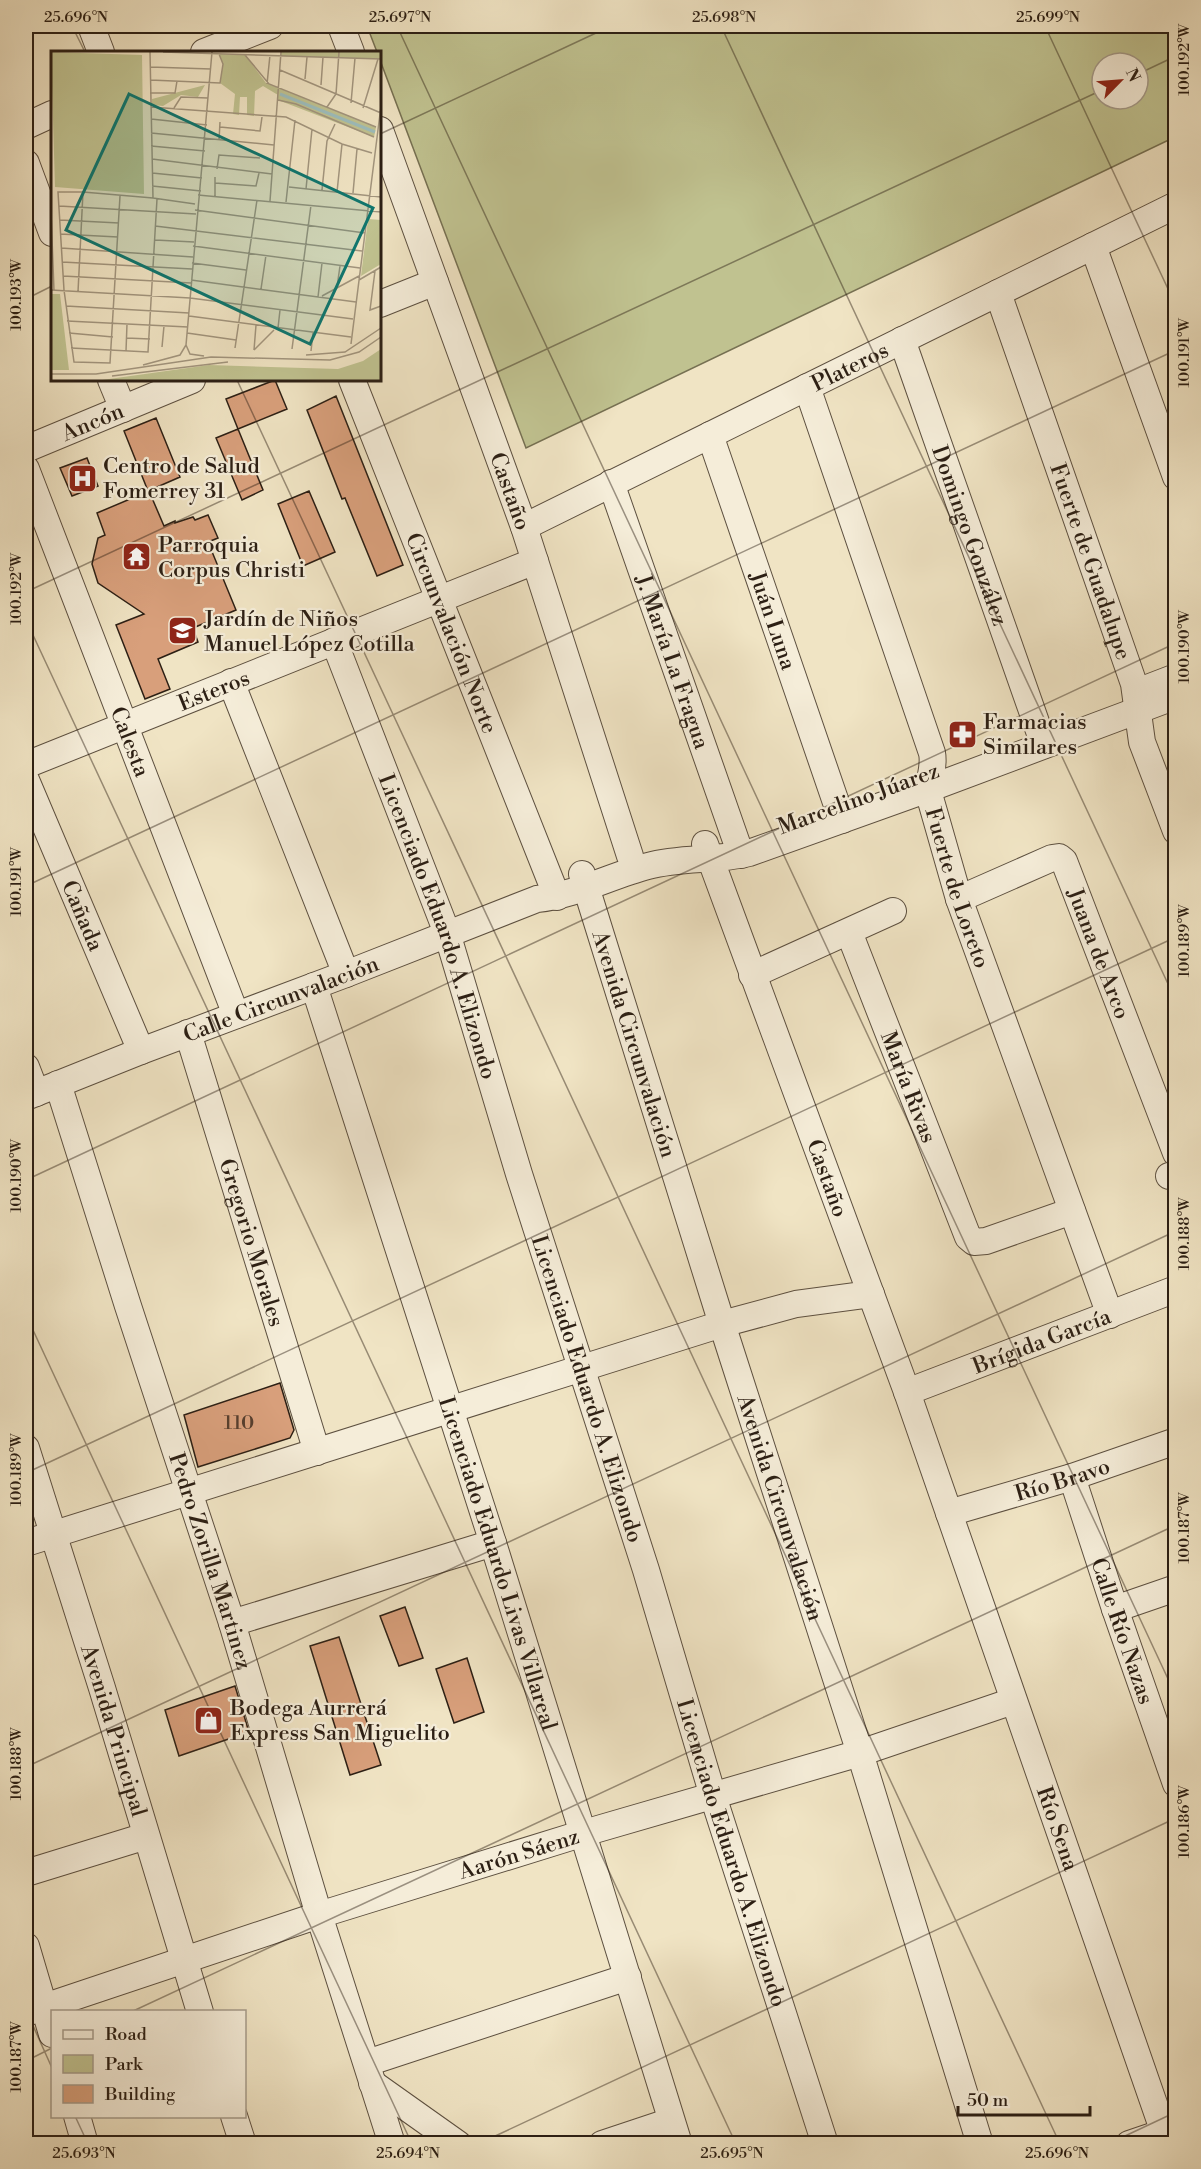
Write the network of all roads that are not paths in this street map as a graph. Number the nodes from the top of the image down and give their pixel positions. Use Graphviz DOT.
graph roads {
  1 [pos="91,26"];
  2 [pos="270,26"];
  3 [pos="341,26"];
  4 [pos="216,44"];
  5 [pos="101,51"];
  6 [pos="351,51"];
  7 [pos="51,114"];
  8 [pos="26,126"];
  9 [pos="381,133"];
  10 [pos="26,163"];
  11 [pos="1176,205"];
  12 [pos="51,230"];
  13 [pos="1093,246"];
  14 [pos="435,282"];
  15 [pos="998,293"];
  16 [pos="381,304"];
  17 [pos="902,340"];
  18 [pos="111,381"];
  19 [pos="190,381"];
  20 [pos="352,381"];
  21 [pos="807,387"];
  22 [pos="123,409"];
  23 [pos="710,435"];
  24 [pos="26,449"];
  25 [pos="26,469"];
  26 [pos="1176,477"];
  27 [pos="611,483"];
  28 [pos="524,526"];
  29 [pos="535,561"];
  30 [pos="439,599"];
  31 [pos="334,641"];
  32 [pos="1176,677"];
  33 [pos="231,682"];
  34 [pos="1176,696"];
  35 [pos="1137,701"];
  36 [pos="124,725"];
  37 [pos="1041,737"];
  38 [pos="26,765"];
  39 [pos="26,780"];
  40 [pos="931,780"];
  41 [pos="840,813"];
  42 [pos="1174,822"];
  43 [pos="739,847"];
  44 [pos="708,852"];
  45 [pos="630,856"];
  46 [pos="584,881"];
  47 [pos="549,893"];
  48 [pos="959,899"];
  49 [pos="893,911"];
  50 [pos="849,932"];
  51 [pos="447,933"];
  52 [pos="346,974"];
  53 [pos="752,975"];
  54 [pos="314,986"];
  55 [pos="236,1015"];
  56 [pos="188,1033"];
  57 [pos="141,1051"];
  58 [pos="26,1067"];
  59 [pos="40,1092"];
  60 [pos="1173,1168"];
  61 [pos="1072,1211"];
  62 [pos="1176,1289"];
  63 [pos="871,1294"];
  64 [pos="1110,1315"];
  65 [pos="722,1324"];
  66 [pos="582,1366"];
  67 [pos="907,1392"];
  68 [pos="449,1409"];
  69 [pos="1176,1441"];
  70 [pos="26,1448"];
  71 [pos="317,1452"];
  72 [pos="1072,1477"];
  73 [pos="188,1492"];
  74 [pos="948,1513"];
  75 [pos="54,1534"];
  76 [pos="26,1543"];
  77 [pos="493,1543"];
  78 [pos="1176,1588"];
  79 [pos="1115,1609"];
  80 [pos="232,1623"];
  81 [pos="1013,1701"];
  82 [pos="1166,1727"];
  83 [pos="860,1753"];
  84 [pos="1176,1784"];
  85 [pos="713,1796"];
  86 [pos="584,1833"];
  87 [pos="146,1836"];
  88 [pos="26,1873"];
  89 [pos="319,1915"];
  90 [pos="26,1946"];
  91 [pos="183,1959"];
  92 [pos="628,1977"];
  93 [pos="35,2010"];
  94 [pos="199,2010"];
  95 [pos="51,2033"];
  96 [pos="370,2073"];
  97 [pos="78,2118"];
  98 [pos="235,2118"];
  99 [pos="675,2132"];
  100 [pos="1169,2134"];
  101 [pos="85,2144"];
  102 [pos="243,2144"];
  103 [pos="392,2144"];
  104 [pos="458,2144"];
  105 [pos="602,2144"];
  106 [pos="825,2144"];
  107 [pos="980,2144"];
  108 [pos="1129,2144"];
  1 -- 5 [label="street"];
  2 -- 4 [label="street"];
  3 -- 6 [label="street"];
  7 -- 8 [label="street"];
  9 -- 14 [label="street, Castaño"];
  10 -- 12 [label="street"];
  11 -- 13 [label="street, Plateros"];
  13 -- 15 [label="street, Plateros"];
  13 -- 26 [label="street"];
  14 -- 16 [label="street"];
  14 -- 28 [label="street, Castaño"];
  15 -- 17 [label="street, Plateros"];
  15 -- 35 [label="street, Fuerte de Guadalupe"];
  17 -- 21 [label="street, Plateros"];
  17 -- 37 [label="street, Domingo González"];
  18 -- 22 [label="street"];
  19 -- 22 [label="street, Ancón"];
  20 -- 30 [label="street, Circunvalación Norte"];
  21 -- 23 [label="street, Plateros"];
  21 -- 40 [label="street, Fuerte de Loreto"];
  22 -- 24 [label="street, Ancón"];
  23 -- 27 [label="street, Plateros"];
  23 -- 41 [label="street, Juán Luna"];
  25 -- 36 [label="street, Calesta"];
  27 -- 28 [label="street, Plateros"];
  27 -- 43 [label="street, J. María La Fragua"];
  28 -- 29 [label="street, Castaño"];
  29 -- 30 [label="street, Esteros"];
  29 -- 45 [label="street, Castaño"];
  30 -- 31 [label="street, Esteros"];
  30 -- 47 [label="street, Circunvalación Norte"];
  31 -- 33 [label="street, Esteros"];
  31 -- 51 [label="street, Licenciado Eduardo A. Elizondo"];
  32 -- 35 [label="street, Marcelino Júarez"];
  33 -- 36 [label="street, Esteros"];
  33 -- 52 [label="street"];
  34 -- 35 [label="street, Marcelino Júarez"];
  35 -- 37 [label="street, Marcelino Júarez"];
  35 -- 42 [label="street, Fuerte de Guadalupe"];
  36 -- 38 [label="street, Esteros"];
  36 -- 55 [label="street, Calesta"];
  37 -- 40 [label="street, Marcelino Júarez"];
  39 -- 57 [label="street, Cañada"];
  40 -- 41 [label="street, Marcelino Júarez"];
  40 -- 48 [label="street, Fuerte de Loreto"];
  41 -- 43 [label="street, Marcelino Júarez"];
  43 -- 44 [label="street, Marcelino Júarez"];
  44 -- 45 [label="street, Calle Circunvalación"];
  44 -- 46 [label="street, Calle Circunvalación"];
  44 -- 53 [label="street, Castaño"];
  45 -- 46 [label="street, Calle Circunvalación"];
  46 -- 47 [label="street, Calle Circunvalación"];
  46 -- 65 [label="street, Avenida Circunvalación"];
  47 -- 51 [label="street, Calle Circunvalación"];
  48 -- 60 [label="street, Juana de Arco"];
  48 -- 61 [label="street, Fuerte de Loreto"];
  49 -- 50 [label="street"];
  50 -- 53 [label="street"];
  50 -- 61 [label="street, María Rivas"];
  51 -- 52 [label="street, Calle Circunvalación"];
  51 -- 66 [label="street, Licenciado Eduardo A. Elizondo"];
  52 -- 54 [label="street, Calle Circunvalación"];
  53 -- 63 [label="street, Castaño"];
  54 -- 55 [label="street, Calle Circunvalación"];
  54 -- 68 [label="street, Licenciado Eduardo Livas Villareal"];
  55 -- 56 [label="street, Calle Circunvalación"];
  56 -- 57 [label="street, Calle Circunvalación"];
  56 -- 71 [label="street, Gregorio Morales"];
  57 -- 59 [label="street, Calle Circunvalación"];
  58 -- 59 [label="street, Pedro Zorilla Martinez"];
  59 -- 73 [label="street, Pedro Zorilla Martinez"];
  61 -- 64 [label="street, Fuerte de Loreto"];
  62 -- 64 [label="street, Brígida García"];
  63 -- 65 [label="street"];
  63 -- 67 [label="street, Castaño"];
  64 -- 67 [label="street, Brígida García"];
  65 -- 66 [label="street"];
  65 -- 83 [label="street, Avenida Circunvalación"];
  66 -- 68 [label="street"];
  66 -- 85 [label="street, Licenciado Eduardo A. Elizondo"];
  67 -- 74 [label="street, Castaño"];
  68 -- 71 [label="street"];
  68 -- 77 [label="street, Licenciado Eduardo Livas Villareal"];
  69 -- 72 [label="street, Río Bravo"];
  70 -- 75 [label="street, Avenida Principal"];
  71 -- 73 [label="street"];
  72 -- 74 [label="street, Río Bravo"];
  72 -- 79 [label="street, Calle Río Nazas"];
  73 -- 75 [label="street"];
  73 -- 80 [label="street, Pedro Zorilla Martinez"];
  74 -- 81 [label="street, Río Sena"];
  75 -- 76 [label="street"];
  75 -- 87 [label="street, Avenida Principal"];
  77 -- 80 [label="street"];
  77 -- 86 [label="street, Licenciado Eduardo Livas Villareal"];
  78 -- 79 [label="street"];
  79 -- 82 [label="street, Calle Río Nazas"];
  80 -- 89 [label="street, Pedro Zorilla Martinez"];
  81 -- 83 [label="street, Aarón Sáenz"];
  81 -- 100 [label="street, Río Sena"];
  82 -- 84 [label="street, Calle Río Nazas"];
  83 -- 85 [label="street, Aarón Sáenz"];
  83 -- 107 [label="street, Avenida Circunvalación"];
  85 -- 86 [label="street, Aarón Sáenz"];
  85 -- 106 [label="street, Licenciado Eduardo A. Elizondo"];
  86 -- 89 [label="street, Aarón Sáenz"];
  86 -- 92 [label="street, Licenciado Eduardo Livas Villareal"];
  87 -- 88 [label="street"];
  87 -- 91 [label="street, Avenida Principal"];
  89 -- 91 [label="street, Aarón Sáenz"];
  89 -- 96 [label="street, Pedro Zorilla Martinez"];
  90 -- 93 [label="street"];
  91 -- 93 [label="street, Aarón Sáenz"];
  91 -- 94 [label="street, Avenida Principal"];
  92 -- 96 [label="street"];
  92 -- 99 [label="street, Licenciado Eduardo Livas Villareal"];
  93 -- 95 [label="street"];
  96 -- 103 [label="street, Pedro Zorilla Martinez"];
  96 -- 104 [label="street"];
  97 -- 101 [label="street"];
  98 -- 102 [label="street"];
  99 -- 105 [label="street"];
  100 -- 108 [label="street"];
}
